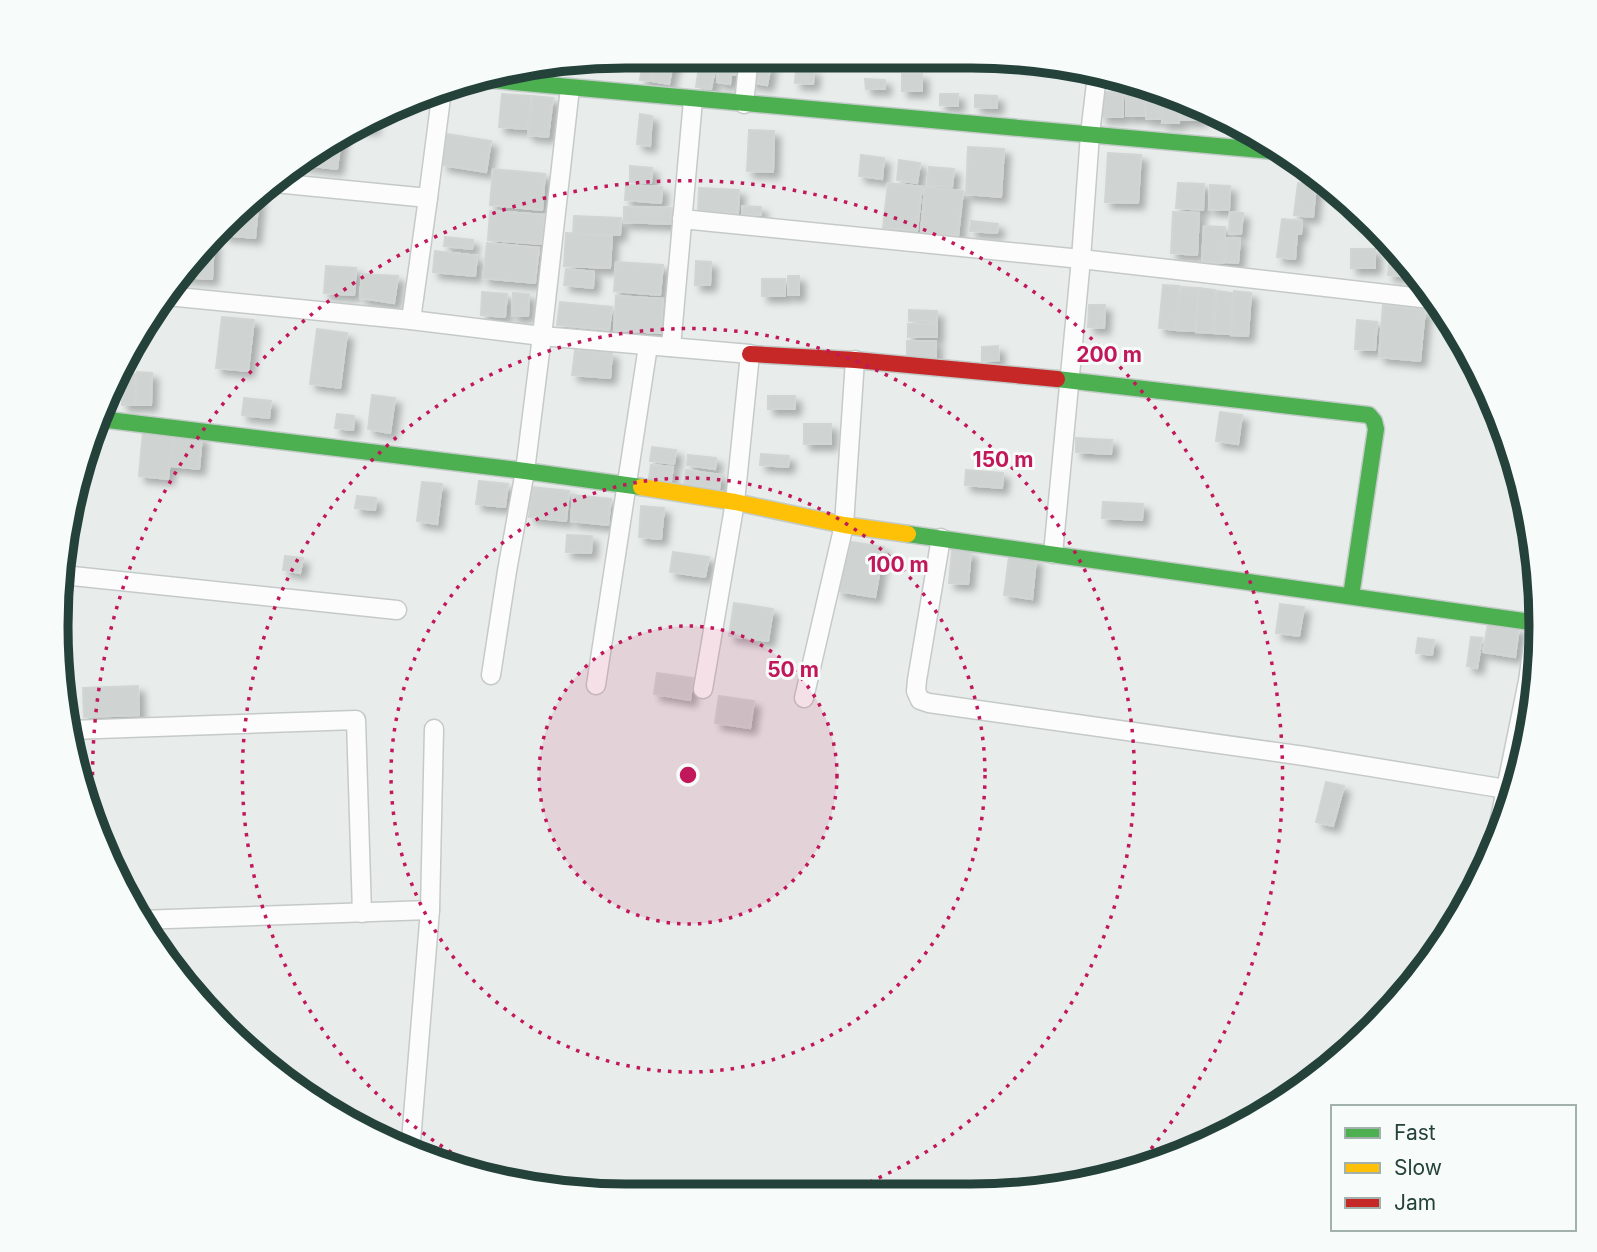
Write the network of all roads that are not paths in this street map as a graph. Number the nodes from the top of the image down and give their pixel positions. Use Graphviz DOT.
graph roads {
  1 [pos="748,68"];
  2 [pos="506,82"];
  3 [pos="1096,83"];
  4 [pos="570,88"];
  5 [pos="441,100"];
  6 [pos="693,100"];
  7 [pos="744,104"];
  8 [pos="1090,134"];
  9 [pos="1261,150"];
  10 [pos="286,184"];
  11 [pos="428,198"];
  12 [pos="682,219"];
  13 [pos="1081,259"];
  14 [pos="176,297"];
  15 [pos="1422,298"];
  16 [pos="411,320"];
  17 [pos="542,336"];
  18 [pos="648,346"];
  19 [pos="671,347"];
  20 [pos="750,354"];
  21 [pos="855,360"];
  22 [pos="1069,380"];
  23 [pos="108,420"];
  24 [pos="525,471"];
  25 [pos="628,485"];
  26 [pos="735,502"];
  27 [pos="844,525"];
  28 [pos="941,538"];
  29 [pos="1053,554"];
  30 [pos="71,576"];
  31 [pos="1351,596"];
  32 [pos="397,610"];
  33 [pos="1529,617"];
  34 [pos="491,675"];
  35 [pos="596,684"];
  36 [pos="703,689"];
  37 [pos="804,698"];
  38 [pos="434,729"];
  39 [pos="78,730"];
  40 [pos="1504,789"];
  41 [pos="430,910"];
  42 [pos="362,913"];
  43 [pos="152,920"];
  44 [pos="411,1140"];
  1 -- 7 [label="street"];
  2 -- 4 [label="street"];
  3 -- 8 [label="street"];
  4 -- 6 [label="street"];
  4 -- 17 [label="street"];
  5 -- 11 [label="street"];
  6 -- 7 [label="street"];
  6 -- 12 [label="street"];
  7 -- 8 [label="street"];
  8 -- 9 [label="street"];
  8 -- 13 [label="street"];
  10 -- 11 [label="street"];
  11 -- 16 [label="street"];
  12 -- 13 [label="street"];
  12 -- 19 [label="street"];
  13 -- 15 [label="street"];
  13 -- 22 [label="street"];
  14 -- 16 [label="street"];
  16 -- 17 [label="street"];
  17 -- 18 [label="street"];
  17 -- 24 [label="street"];
  18 -- 19 [label="street"];
  18 -- 25 [label="street"];
  19 -- 20 [label="street"];
  20 -- 21 [label="street"];
  20 -- 26 [label="street"];
  21 -- 22 [label="street"];
  21 -- 27 [label="street"];
  22 -- 29 [label="street"];
  22 -- 31 [label="street"];
  23 -- 24 [label="street"];
  24 -- 25 [label="street"];
  24 -- 34 [label="street"];
  25 -- 26 [label="street"];
  25 -- 35 [label="street"];
  26 -- 27 [label="street"];
  26 -- 36 [label="street"];
  27 -- 28 [label="street"];
  27 -- 37 [label="street"];
  28 -- 29 [label="street"];
  28 -- 40 [label="street"];
  29 -- 31 [label="street"];
  30 -- 32 [label="street"];
  31 -- 33 [label="street"];
  38 -- 41 [label="street"];
  39 -- 42 [label="street"];
  41 -- 42 [label="street"];
  41 -- 44 [label="street"];
  42 -- 43 [label="street"];
}
